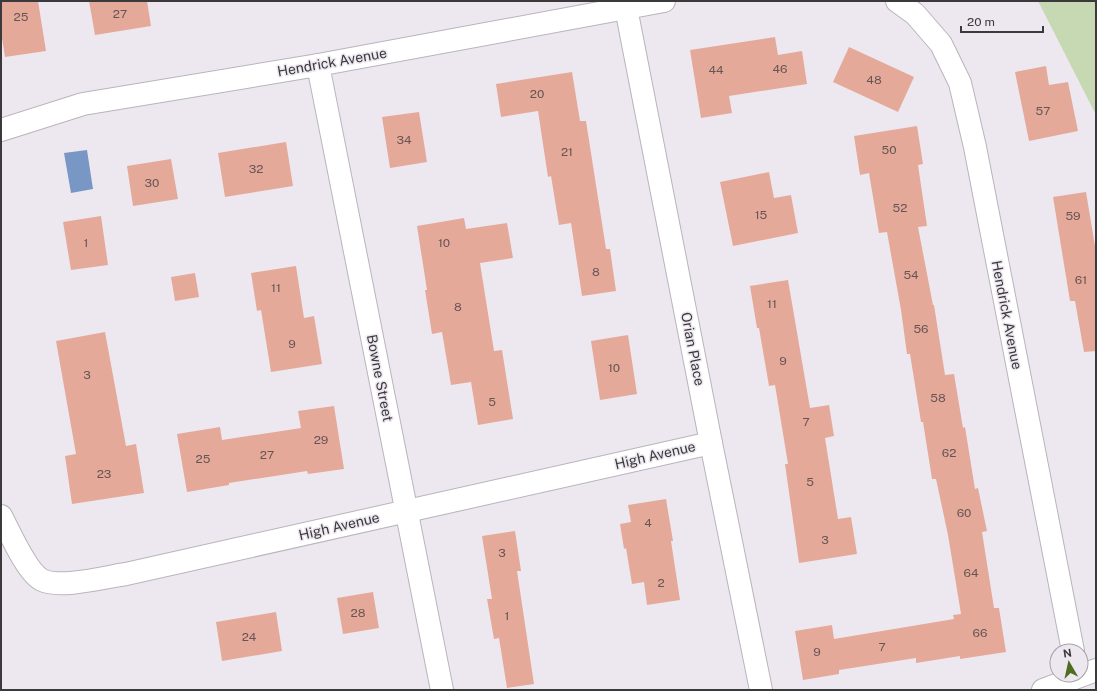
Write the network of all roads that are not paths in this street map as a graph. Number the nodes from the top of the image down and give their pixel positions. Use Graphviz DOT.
graph roads {
  1 [pos="664,1"];
  2 [pos="897,1"];
  3 [pos="626,8"];
  4 [pos="318,65"];
  5 [pos="1,130"];
  6 [pos="711,443"];
  7 [pos="406,511"];
  8 [pos="1,516"];
  9 [pos="1071,643"];
  10 [pos="1066,683"];
  11 [pos="442,690"];
  12 [pos="761,690"];
  13 [pos="1043,690"];
  1 -- 3 [label="street, Hendrick Avenue"];
  2 -- 9 [label="street, Hendrick Avenue"];
  3 -- 4 [label="street, Hendrick Avenue"];
  3 -- 6 [label="street, Orian Place"];
  4 -- 5 [label="street, Hendrick Avenue"];
  4 -- 7 [label="street, Bowne Street"];
  6 -- 7 [label="street, High Avenue"];
  6 -- 12 [label="street, Orian Place"];
  7 -- 8 [label="street, High Avenue"];
  7 -- 11 [label="street, Bowne Street"];
  10 -- 13 [label="street"];
}
